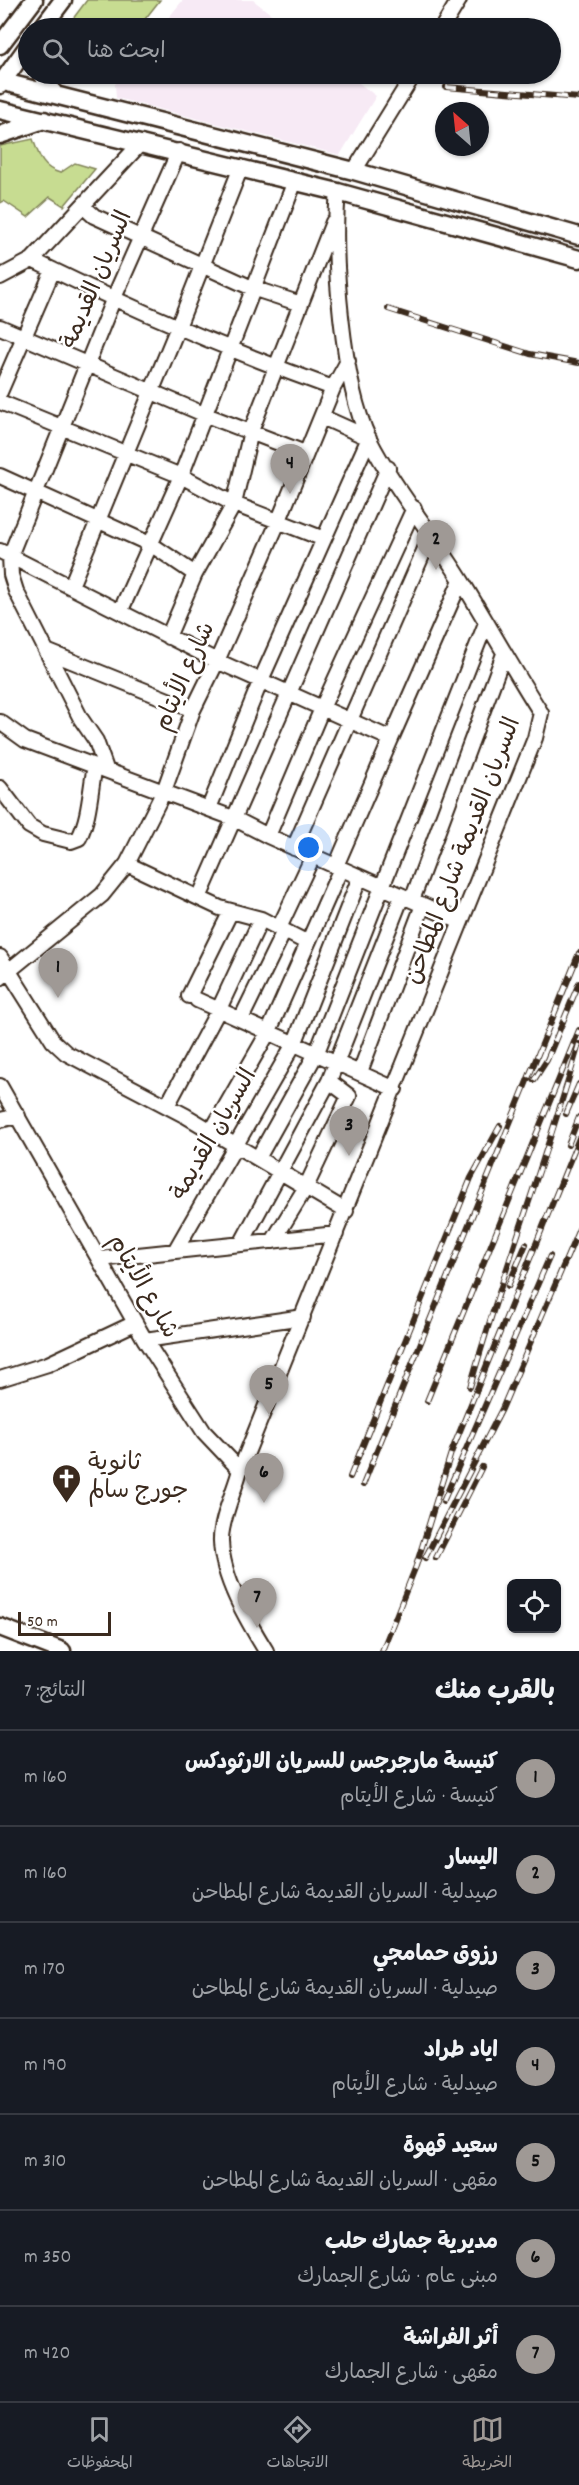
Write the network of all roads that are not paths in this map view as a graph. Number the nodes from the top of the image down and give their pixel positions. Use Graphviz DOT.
graph roads {
  1 [pos="34,0"];
  2 [pos="63,0"];
  3 [pos="459,0"];
  4 [pos="20,18"];
  5 [pos="50,18"];
  6 [pos="448,18"];
  7 [pos="18,21"];
  8 [pos="0,45"];
  9 [pos="18,60"];
  10 [pos="1,83"];
  11 [pos="48,84"];
  12 [pos="408,84"];
  13 [pos="55,95"];
  14 [pos="0,110"];
  15 [pos="44,120"];
  16 [pos="0,135"];
  17 [pos="141,143"];
  18 [pos="178,152"];
  19 [pos="240,167"];
  20 [pos="354,171"];
  21 [pos="295,181"];
  22 [pos="338,192"];
  23 [pos="83,206"];
  24 [pos="335,217"];
  25 [pos="579,236"];
  26 [pos="141,237"];
  27 [pos="579,259"];
  28 [pos="32,261"];
  29 [pos="202,265"];
  30 [pos="52,270"];
  31 [pos="0,278"];
  32 [pos="252,288"];
  33 [pos="113,300"];
  34 [pos="302,304"];
  35 [pos="0,327"];
  36 [pos="178,327"];
  37 [pos="25,338"];
  38 [pos="230,348"];
  39 [pos="348,361"];
  40 [pos="86,365"];
  41 [pos="278,368"];
  42 [pos="333,388"];
  43 [pos="0,392"];
  44 [pos="151,392"];
  45 [pos="0,402"];
  46 [pos="206,415"];
  47 [pos="321,417"];
  48 [pos="62,428"];
  49 [pos="251,431"];
  50 [pos="369,438"];
  51 [pos="305,453"];
  52 [pos="126,454"];
  53 [pos="388,468"];
  54 [pos="0,476"];
  55 [pos="181,476"];
  56 [pos="34,491"];
  57 [pos="234,504"];
  58 [pos="414,508"];
  59 [pos="279,520"];
  60 [pos="98,521"];
  61 [pos="431,535"];
  62 [pos="324,540"];
  63 [pos="152,545"];
  64 [pos="5,553"];
  65 [pos="195,574"];
  66 [pos="461,580"];
  67 [pos="70,586"];
  68 [pos="121,610"];
  69 [pos="486,623"];
  70 [pos="168,637"];
  71 [pos="49,652"];
  72 [pos="504,654"];
  73 [pos="218,661"];
  74 [pos="261,680"];
  75 [pos="289,692"];
  76 [pos="323,706"];
  77 [pos="193,710"];
  78 [pos="350,718"];
  79 [pos="0,722"];
  80 [pos="391,739"];
  81 [pos="100,767"];
  82 [pos="0,788"];
  83 [pos="164,791"];
  84 [pos="209,808"];
  85 [pos="233,818"];
  86 [pos="268,836"];
  87 [pos="294,848"];
  88 [pos="313,856"];
  89 [pos="127,864"];
  90 [pos="338,867"];
  91 [pos="360,877"];
  92 [pos="381,887"];
  93 [pos="199,898"];
  94 [pos="412,900"];
  95 [pos="231,911"];
  96 [pos="261,919"];
  97 [pos="461,922"];
  98 [pos="281,930"];
  99 [pos="308,943"];
  100 [pos="0,957"];
  101 [pos="5,975"];
  102 [pos="219,1009"];
  103 [pos="241,1019"];
  104 [pos="269,1031"];
  105 [pos="295,1042"];
  106 [pos="317,1053"];
  107 [pos="338,1062"];
  108 [pos="360,1072"];
  109 [pos="329,1081"];
  110 [pos="0,1086"];
  111 [pos="395,1089"];
  112 [pos="167,1106"];
  113 [pos="18,1116"];
  114 [pos="0,1120"];
  115 [pos="211,1132"];
  116 [pos="234,1145"];
  117 [pos="258,1158"];
  118 [pos="281,1172"];
  119 [pos="306,1187"];
  120 [pos="346,1211"];
  121 [pos="336,1234"];
  122 [pos="273,1240"];
  123 [pos="241,1244"];
  124 [pos="175,1251"];
  125 [pos="100,1259"];
  126 [pos="303,1317"];
  127 [pos="135,1323"];
  128 [pos="145,1340"];
  129 [pos="0,1379"];
  130 [pos="240,1470"];
  131 [pos="0,1627"];
  132 [pos="62,1651"];
  133 [pos="266,1651"];
  1 -- 4 [label="main road"];
  2 -- 5 [label="main road"];
  3 -- 6 [label="street"];
  7 -- 8 [label="main road"];
  9 -- 10 [label="main road"];
  10 -- 13 [label="main road"];
  11 -- 13 [label="main road"];
  12 -- 20 [label="street"];
  13 -- 20 [label="main road"];
  14 -- 15 [label="main road"];
  15 -- 16 [label="main road"];
  15 -- 17 [label="main road"];
  17 -- 18 [label="main road"];
  17 -- 23 [label="street, السريان القديمة"];
  18 -- 19 [label="main road"];
  18 -- 26 [label="street, السريان القديمة"];
  19 -- 21 [label="main road"];
  19 -- 29 [label="street"];
  20 -- 25 [label="main road"];
  21 -- 22 [label="main road"];
  21 -- 32 [label="street"];
  22 -- 24 [label="street, السريان القديمة شارع المطاحن"];
  22 -- 27 [label="main road"];
  23 -- 26 [label="street"];
  23 -- 28 [label="street, السريان القديمة"];
  24 -- 34 [label="street"];
  24 -- 39 [label="street, السريان القديمة شارع المطاحن"];
  26 -- 29 [label="street"];
  26 -- 33 [label="street, السريان القديمة"];
  28 -- 30 [label="street"];
  28 -- 31 [label="street, السريان القديمة"];
  29 -- 32 [label="street"];
  29 -- 36 [label="street"];
  30 -- 33 [label="street"];
  30 -- 37 [label="street, السريان القديمة"];
  32 -- 34 [label="street"];
  32 -- 38 [label="street"];
  33 -- 36 [label="street"];
  33 -- 40 [label="street, السريان القديمة"];
  34 -- 41 [label="street"];
  35 -- 37 [label="street"];
  36 -- 38 [label="street"];
  36 -- 44 [label="street"];
  37 -- 40 [label="street"];
  37 -- 43 [label="street, السريان القديمة"];
  38 -- 41 [label="street"];
  38 -- 46 [label="street"];
  39 -- 42 [label="street, شارع الأيتام"];
  39 -- 50 [label="street, السريان القديمة شارع المطاحن"];
  40 -- 44 [label="street"];
  40 -- 48 [label="street, السريان القديمة"];
  41 -- 42 [label="street"];
  41 -- 49 [label="street"];
  42 -- 47 [label="street, شارع الأيتام"];
  44 -- 46 [label="street"];
  44 -- 52 [label="street"];
  45 -- 48 [label="street"];
  46 -- 49 [label="street"];
  46 -- 55 [label="street"];
  47 -- 50 [label="street"];
  47 -- 51 [label="street, شارع الأيتام"];
  48 -- 52 [label="street"];
  48 -- 56 [label="street, السريان القديمة"];
  49 -- 51 [label="street"];
  49 -- 57 [label="street"];
  50 -- 53 [label="street, السريان القديمة شارع المطاحن"];
  50 -- 62 [label="street"];
  51 -- 59 [label="street, شارع الأيتام"];
  52 -- 55 [label="street"];
  52 -- 60 [label="street"];
  53 -- 58 [label="street, السريان القديمة شارع المطاحن"];
  53 -- 75 [label="street"];
  54 -- 56 [label="street"];
  55 -- 57 [label="street"];
  55 -- 63 [label="street"];
  56 -- 60 [label="street"];
  56 -- 64 [label="street, السريان القديمة"];
  57 -- 59 [label="street"];
  57 -- 65 [label="street"];
  58 -- 61 [label="street, السريان القديمة شارع المطاحن"];
  58 -- 76 [label="street"];
  59 -- 62 [label="street"];
  59 -- 73 [label="street, شارع الأيتام"];
  60 -- 63 [label="street"];
  60 -- 67 [label="street"];
  61 -- 66 [label="street, السريان القديمة شارع المطاحن"];
  61 -- 78 [label="street"];
  62 -- 74 [label="street"];
  63 -- 65 [label="street"];
  63 -- 68 [label="street"];
  64 -- 67 [label="street"];
  64 -- 71 [label="street, السريان القديمة"];
  65 -- 70 [label="street"];
  66 -- 69 [label="street, السريان القديمة شارع المطاحن"];
  66 -- 80 [label="street"];
  67 -- 68 [label="street"];
  68 -- 70 [label="street"];
  69 -- 72 [label="street, السريان القديمة شارع المطاحن"];
  69 -- 92 [label="street, السريان القديمة"];
  70 -- 73 [label="street"];
  71 -- 77 [label="street"];
  71 -- 81 [label="street, السريان القديمة"];
  72 -- 94 [label="street"];
  72 -- 97 [label="street, السريان القديمة شارع المطاحن"];
  73 -- 74 [label="street"];
  73 -- 77 [label="street, شارع الأيتام"];
  74 -- 75 [label="street"];
  74 -- 84 [label="street"];
  75 -- 76 [label="street"];
  75 -- 85 [label="street"];
  76 -- 78 [label="street"];
  76 -- 86 [label="street"];
  77 -- 83 [label="street, شارع الأيتام"];
  78 -- 80 [label="street"];
  78 -- 87 [label="street"];
  79 -- 81 [label="street"];
  80 -- 90 [label="street, السريان القديمة"];
  81 -- 82 [label="street"];
  81 -- 83 [label="street"];
  83 -- 84 [label="street"];
  83 -- 89 [label="street, شارع الأيتام"];
  84 -- 85 [label="street"];
  85 -- 86 [label="street"];
  85 -- 93 [label="street"];
  86 -- 87 [label="street"];
  87 -- 88 [label="street"];
  88 -- 90 [label="street"];
  88 -- 98 [label="street"];
  89 -- 93 [label="street"];
  89 -- 101 [label="street, شارع الأيتام"];
  90 -- 91 [label="street"];
  90 -- 99 [label="street, السريان القديمة"];
  91 -- 92 [label="street"];
  91 -- 105 [label="street, السريان القديمة"];
  92 -- 94 [label="street"];
  92 -- 106 [label="street, السريان القديمة"];
  93 -- 95 [label="street"];
  94 -- 97 [label="street"];
  94 -- 107 [label="street"];
  94 -- 108 [label="street"];
  95 -- 96 [label="street"];
  95 -- 102 [label="street"];
  96 -- 98 [label="street"];
  96 -- 102 [label="street"];
  97 -- 111 [label="street, السريان القديمة شارع المطاحن"];
  98 -- 99 [label="street"];
  98 -- 103 [label="street"];
  99 -- 104 [label="street, السريان القديمة"];
  100 -- 101 [label="street"];
  101 -- 112 [label="street"];
  102 -- 103 [label="street"];
  102 -- 112 [label="street"];
  103 -- 104 [label="street"];
  104 -- 105 [label="street"];
  104 -- 115 [label="street, السريان القديمة"];
  105 -- 106 [label="street"];
  105 -- 116 [label="street, السريان القديمة"];
  106 -- 107 [label="street"];
  106 -- 117 [label="street, السريان القديمة"];
  107 -- 108 [label="street"];
  107 -- 109 [label="street"];
  108 -- 111 [label="street"];
  109 -- 118 [label="street"];
  109 -- 119 [label="street"];
  110 -- 113 [label="street, شارع الأيتام"];
  111 -- 120 [label="street, السريان القديمة شارع المطاحن"];
  112 -- 115 [label="street"];
  113 -- 114 [label="street"];
  113 -- 125 [label="street, شارع الأيتام"];
  115 -- 116 [label="street"];
  116 -- 117 [label="street"];
  116 -- 124 [label="street, السريان القديمة"];
  117 -- 118 [label="street"];
  118 -- 119 [label="street"];
  118 -- 123 [label="street"];
  119 -- 120 [label="street"];
  119 -- 122 [label="street"];
  120 -- 121 [label="street, السريان القديمة شارع المطاحن"];
  121 -- 122 [label="street"];
  121 -- 126 [label="street, السريان القديمة شارع المطاحن"];
  122 -- 123 [label="street"];
  123 -- 124 [label="street"];
  124 -- 125 [label="street"];
  125 -- 127 [label="street, شارع الأيتام"];
  126 -- 128 [label="street"];
  126 -- 130 [label="street, السريان القديمة شارع المطاحن"];
  127 -- 128 [label="street, شارع الأيتام"];
  127 -- 129 [label="street"];
  128 -- 130 [label="street, شارع الأيتام"];
  130 -- 133 [label="street, السريان القديمة شارع المطاحن"];
  131 -- 132 [label="main road"];
}
